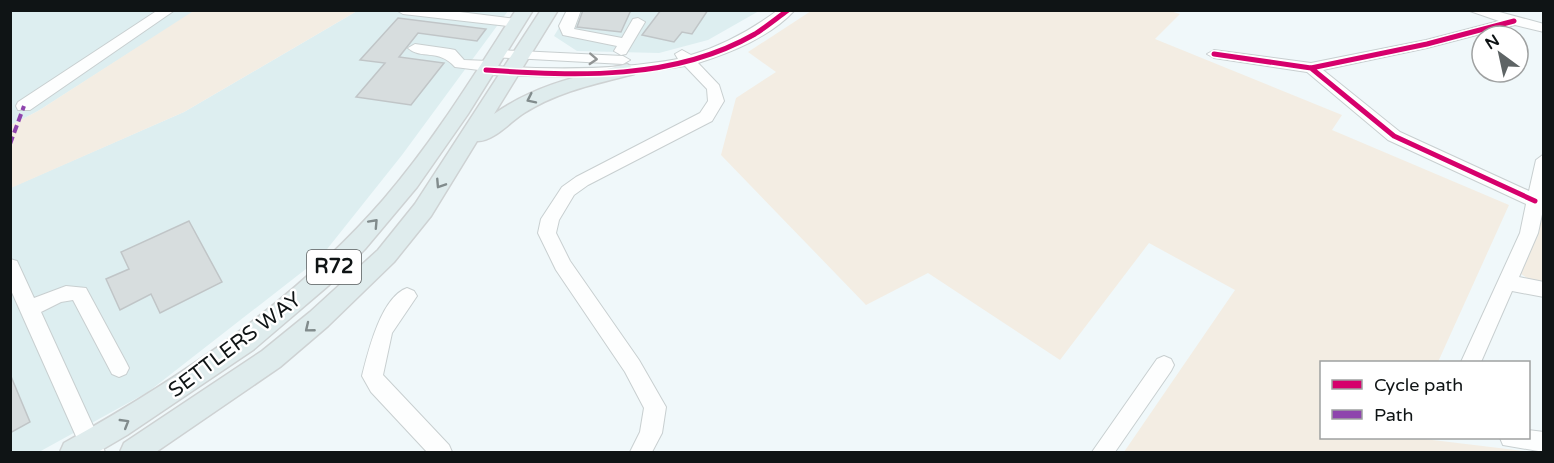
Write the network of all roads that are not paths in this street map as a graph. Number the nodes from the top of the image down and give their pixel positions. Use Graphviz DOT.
graph roads {
  1 [pos="168,10"];
  2 [pos="403,10"];
  3 [pos="550,10"];
  4 [pos="574,10"];
  5 [pos="780,10"];
  6 [pos="788,10"];
  7 [pos="1474,10"];
  8 [pos="521,17"];
  9 [pos="1514,21"];
  10 [pos="638,22"];
  11 [pos="1544,28"];
  12 [pos="626,43"];
  13 [pos="415,48"];
  14 [pos="1214,54"];
  15 [pos="687,58"];
  16 [pos="501,64"];
  17 [pos="621,65"];
  18 [pos="1311,68"];
  19 [pos="24,106"];
  20 [pos="463,150"];
  21 [pos="1544,160"];
  22 [pos="1535,201"];
  23 [pos="11,268"];
  24 [pos="1505,282"];
  25 [pos="1544,290"];
  26 [pos="406,296"];
  27 [pos="30,309"];
  28 [pos="1471,361"];
  29 [pos="1164,365"];
  30 [pos="119,368"];
  31 [pos="1519,439"];
  32 [pos="1544,442"];
  33 [pos="86,450"];
  34 [pos="134,453"];
  35 [pos="441,453"];
  36 [pos="641,453"];
  37 [pos="1103,453"];
  1 -- 19 [label="street"];
  2 -- 8 [label="street"];
  3 -- 16 [label="main road, SETTLERS WAY / R72"];
  4 -- 12 [label="street"];
  5 -- 15 [label="street"];
  6 -- 15 [label="street"];
  7 -- 9 [label="street"];
  8 -- 16 [label="main road, SETTLERS WAY / R72"];
  9 -- 11 [label="street"];
  9 -- 18 [label="street"];
  10 -- 12 [label="street"];
  12 -- 17 [label="street"];
  13 -- 16 [label="street"];
  14 -- 18 [label="street"];
  15 -- 17 [label="street"];
  15 -- 36 [label="street"];
  16 -- 17 [label="street"];
  16 -- 20 [label="main road, SETTLERS WAY / R72"];
  33 -- 16 [label="main road, SETTLERS WAY / R72, one-way"];
  17 -- 20 [label="main road, one-way"];
  18 -- 22 [label="street"];
  20 -- 34 [label="main road, SETTLERS WAY / R72, one-way"];
  21 -- 22 [label="street"];
  22 -- 24 [label="street"];
  23 -- 27 [label="street"];
  24 -- 25 [label="street"];
  24 -- 28 [label="street"];
  26 -- 35 [label="street"];
  27 -- 30 [label="street"];
  27 -- 33 [label="street"];
  29 -- 37 [label="street"];
  31 -- 32 [label="street"];
}
